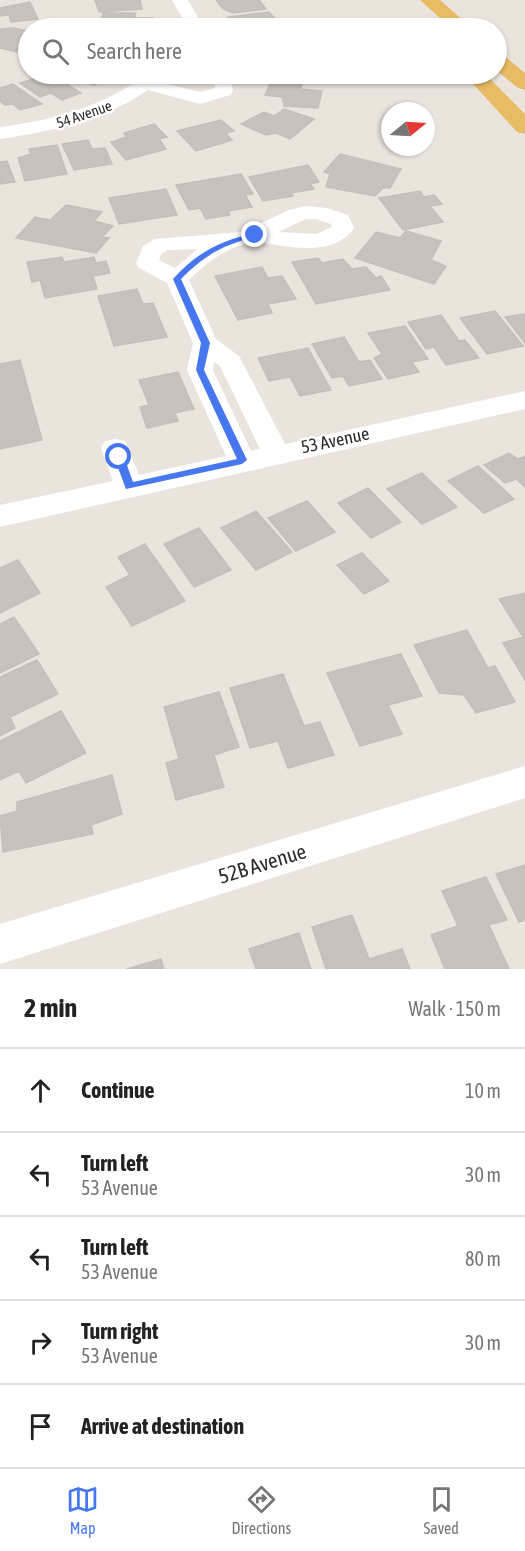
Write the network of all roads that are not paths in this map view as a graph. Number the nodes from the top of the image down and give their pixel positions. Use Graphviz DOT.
graph roads {
  1 [pos="180,0"];
  2 [pos="417,0"];
  3 [pos="429,0"];
  4 [pos="190,18"];
  5 [pos="431,18"];
  6 [pos="450,18"];
  7 [pos="507,68"];
  8 [pos="145,84"];
  9 [pos="165,84"];
  10 [pos="224,84"];
  11 [pos="484,84"];
  12 [pos="525,84"];
  13 [pos="525,127"];
  14 [pos="0,134"];
  15 [pos="255,235"];
  16 [pos="229,241"];
  17 [pos="177,279"];
  18 [pos="206,343"];
  19 [pos="525,400"];
  20 [pos="115,448"];
  21 [pos="276,453"];
  22 [pos="242,460"];
  23 [pos="129,486"];
  24 [pos="0,516"];
  25 [pos="525,782"];
  26 [pos="0,944"];
  1 -- 4 [label="street"];
  2 -- 5 [label="main road"];
  3 -- 6 [label="main road"];
  7 -- 12 [label="main road"];
  8 -- 14 [label="street, 54 Avenue"];
  9 -- 10 [label="street"];
  11 -- 13 [label="main road"];
  15 -- 16 [label="street"];
  16 -- 17 [label="street"];
  16 -- 17 [label="street"];
  17 -- 18 [label="street, 53 Avenue"];
  18 -- 21 [label="street, 53 Avenue"];
  18 -- 22 [label="street"];
  19 -- 21 [label="street, 53 Avenue"];
  20 -- 23 [label="street"];
  21 -- 22 [label="street"];
  22 -- 23 [label="street"];
  23 -- 24 [label="street"];
  25 -- 26 [label="street, 52B Avenue"];
}
